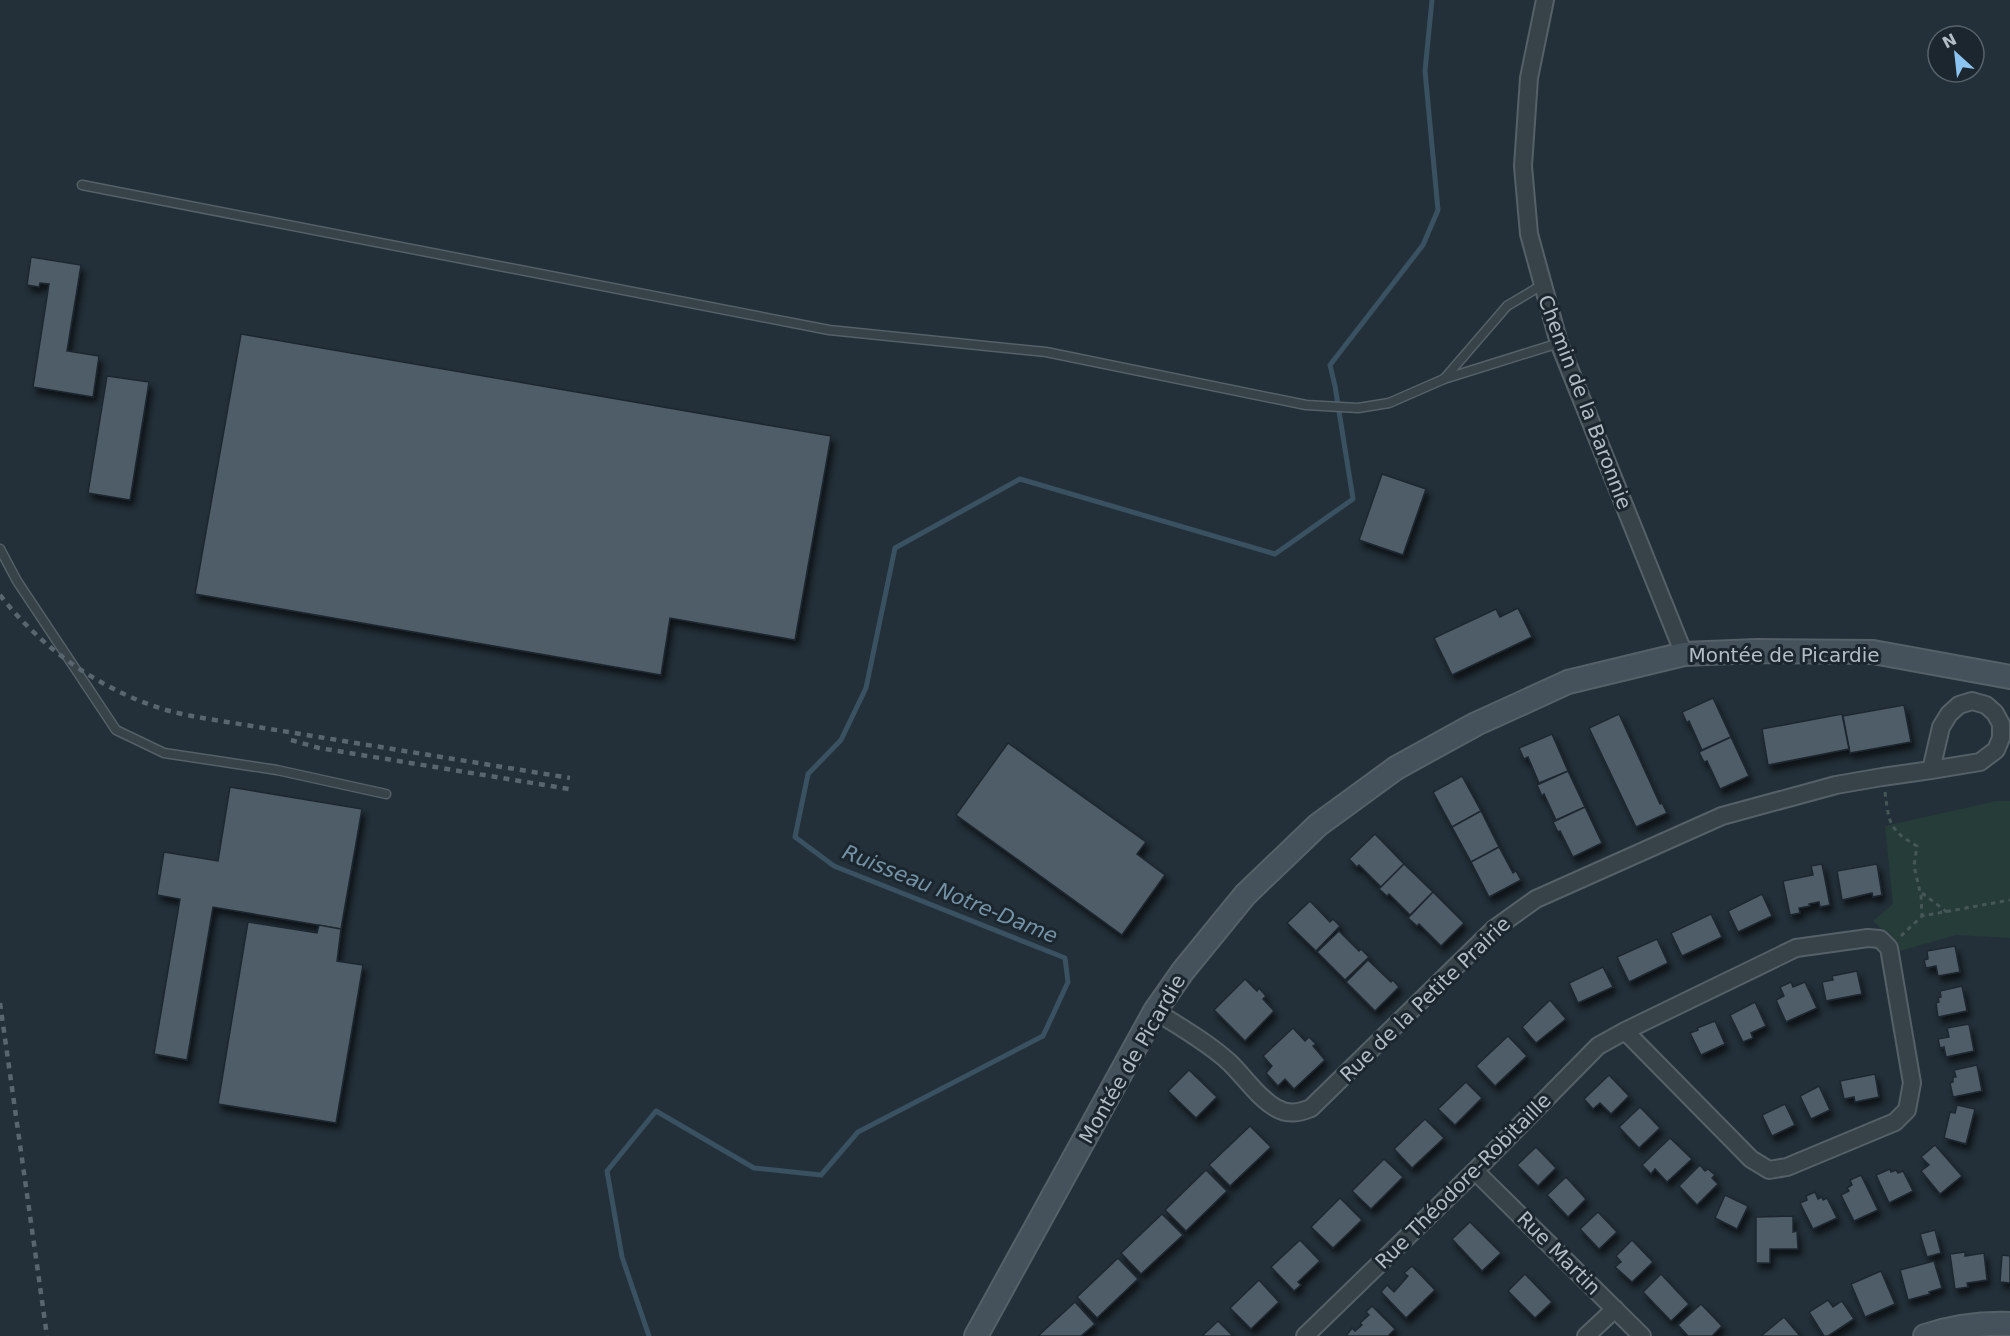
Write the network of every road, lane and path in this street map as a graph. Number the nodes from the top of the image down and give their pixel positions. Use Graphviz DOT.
graph roads {
  1 [pos="1545,0"];
  2 [pos="82,185"];
  3 [pos="1542,285"];
  4 [pos="1559,343"];
  5 [pos="1444,379"];
  6 [pos="0,549"];
  7 [pos="1684,654"];
  8 [pos="2010,676"];
  9 [pos="1930,770"];
  10 [pos="1882,777"];
  11 [pos="386,794"];
  12 [pos="1920,892"];
  13 [pos="2010,900"];
  14 [pos="1947,912"];
  15 [pos="1922,916"];
  16 [pos="1889,948"];
  17 [pos="1155,1011"];
  18 [pos="1625,1031"];
  19 [pos="1475,1171"];
  20 [pos="1615,1309"];
  21 [pos="2010,1324"];
  22 [pos="976,1336"];
  23 [pos="1305,1336"];
  24 [pos="1586,1336"];
  25 [pos="1642,1336"];
  26 [pos="1925,1336"];
  1 -- 3 [label="street, Chemin de la Baronnie"];
  2 -- 5 [label="lane"];
  3 -- 4 [label="street, Chemin de la Baronnie"];
  3 -- 5 [label="lane"];
  4 -- 5 [label="lane"];
  4 -- 7 [label="street, Chemin de la Baronnie"];
  6 -- 11 [label="lane"];
  7 -- 8 [label="street, Montée de Picardie"];
  7 -- 17 [label="street, Montée de Picardie"];
  9 -- 9 [label="street, Rue de la Petite Prairie"];
  9 -- 10 [label="street, Rue de la Petite Prairie"];
  10 -- 12 [label="path"];
  10 -- 17 [label="street, Rue de la Petite Prairie"];
  12 -- 14 [label="path"];
  12 -- 15 [label="path"];
  13 -- 14 [label="path"];
  14 -- 15 [label="path"];
  15 -- 16 [label="path"];
  16 -- 18 [label="street, Rue Théodore-Robitaille"];
  16 -- 18 [label="street"];
  17 -- 22 [label="street, Montée de Picardie"];
  18 -- 19 [label="street, Rue Théodore-Robitaille"];
  19 -- 20 [label="street, Rue Martin"];
  19 -- 23 [label="street, Rue Théodore-Robitaille"];
  20 -- 24 [label="street"];
  20 -- 25 [label="street, Rue Martin"];
  21 -- 26 [label="street"];
}
